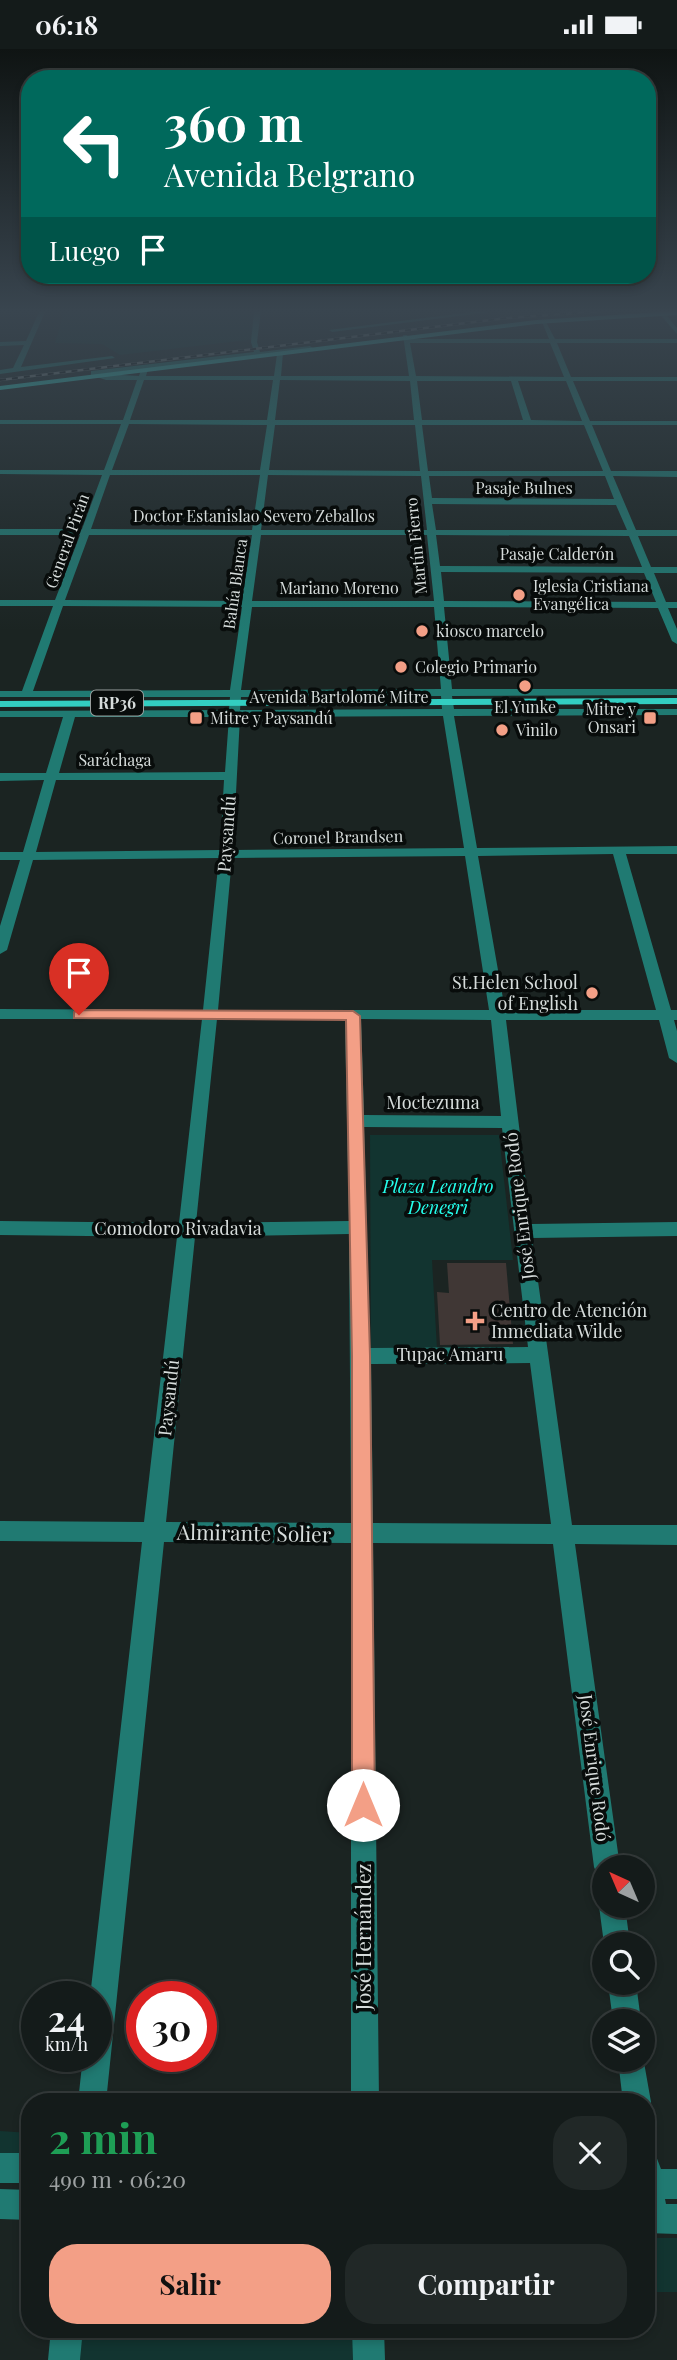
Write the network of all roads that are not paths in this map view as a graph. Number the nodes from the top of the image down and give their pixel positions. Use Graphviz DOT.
graph roads {
  1 [pos="128,416"];
  2 [pos="273,416"];
  3 [pos="418,416"];
  4 [pos="526,416"];
  5 [pos="585,416"];
  6 [pos="0,422"];
  7 [pos="126,422"];
  8 [pos="272,422"];
  9 [pos="419,422"];
  10 [pos="588,422"];
  11 [pos="528,423"];
  12 [pos="677,423"];
  13 [pos="0,472"];
  14 [pos="110,472"];
  15 [pos="265,473"];
  16 [pos="424,473"];
  17 [pos="608,474"];
  18 [pos="677,474"];
  19 [pos="427,501"];
  20 [pos="620,502"];
  21 [pos="0,532"];
  22 [pos="86,532"];
  23 [pos="258,532"];
  24 [pos="432,532"];
  25 [pos="633,533"];
  26 [pos="677,533"];
  27 [pos="436,569"];
  28 [pos="647,570"];
  29 [pos="677,570"];
  30 [pos="0,603"];
  31 [pos="61,603"];
  32 [pos="249,603"];
  33 [pos="437,604"];
  34 [pos="662,604"];
  35 [pos="677,605"];
  36 [pos="677,641"];
  37 [pos="677,692"];
  38 [pos="0,694"];
  39 [pos="26,694"];
  40 [pos="677,701"];
  41 [pos="235,703"];
  42 [pos="449,703"];
  43 [pos="0,704"];
  44 [pos="677,712"];
  45 [pos="0,714"];
  46 [pos="70,714"];
  47 [pos="52,776"];
  48 [pos="231,776"];
  49 [pos="0,777"];
  50 [pos="677,850"];
  51 [pos="619,851"];
  52 [pos="473,853"];
  53 [pos="226,855"];
  54 [pos="0,856"];
  55 [pos="29,857"];
  56 [pos="0,950"];
  57 [pos="0,1014"];
  58 [pos="671,1015"];
  59 [pos="210,1016"];
  60 [pos="353,1016"];
  61 [pos="498,1016"];
  62 [pos="677,1058"];
  63 [pos="357,1121"];
  64 [pos="510,1122"];
  65 [pos="357,1227"];
  66 [pos="0,1228"];
  67 [pos="677,1229"];
  68 [pos="188,1230"];
  69 [pos="523,1231"];
  70 [pos="539,1355"];
  71 [pos="361,1356"];
  72 [pos="0,1531"];
  73 [pos="155,1533"];
  74 [pos="362,1535"];
  75 [pos="565,1535"];
  76 [pos="677,1535"];
  77 [pos="605,1855"];
  78 [pos="633,2072"];
  79 [pos="93,2093"];
  80 [pos="365,2093"];
  81 [pos="636,2093"];
  82 [pos="0,2168"];
  83 [pos="21,2168"];
  84 [pos="655,2187"];
  85 [pos="0,2204"];
  86 [pos="21,2205"];
  87 [pos="659,2218"];
  88 [pos="66,2338"];
  89 [pos="368,2338"];
  90 [pos="64,2360"];
  91 [pos="369,2360"];
  1 -- 7 [label="street, General Pirán"];
  2 -- 8 [label="street, Bahía Blanca"];
  3 -- 9 [label="street, Martín Fierro"];
  4 -- 11 [label="street"];
  5 -- 10 [label="street"];
  6 -- 7 [label="street"];
  7 -- 8 [label="street"];
  7 -- 14 [label="street, General Pirán"];
  8 -- 9 [label="street"];
  8 -- 15 [label="street, Bahía Blanca"];
  9 -- 11 [label="street"];
  9 -- 16 [label="street, Martín Fierro"];
  10 -- 11 [label="street"];
  10 -- 12 [label="street"];
  10 -- 17 [label="street"];
  13 -- 14 [label="street"];
  14 -- 15 [label="street"];
  14 -- 22 [label="street, General Pirán"];
  15 -- 16 [label="street"];
  15 -- 23 [label="street, Bahía Blanca"];
  16 -- 17 [label="street"];
  16 -- 19 [label="street, Martín Fierro"];
  17 -- 18 [label="street"];
  17 -- 20 [label="street"];
  19 -- 20 [label="street, Pasaje Bulnes"];
  19 -- 24 [label="street, Martín Fierro"];
  20 -- 25 [label="street"];
  21 -- 22 [label="street, Doctor Estanislao Severo Zeballos"];
  22 -- 23 [label="street, Doctor Estanislao Severo Zeballos"];
  22 -- 31 [label="street, General Pirán"];
  23 -- 24 [label="street, Doctor Estanislao Severo Zeballos"];
  23 -- 32 [label="street, Bahía Blanca"];
  24 -- 25 [label="street, Doctor Estanislao Severo Zeballos"];
  24 -- 27 [label="street, Martín Fierro"];
  25 -- 26 [label="street, Doctor Estanislao Severo Zeballos"];
  25 -- 28 [label="street"];
  27 -- 28 [label="street, Pasaje Calderón"];
  27 -- 33 [label="street, Martín Fierro"];
  28 -- 29 [label="street, Pasaje Calderón"];
  28 -- 34 [label="street"];
  30 -- 31 [label="street, Mariano Moreno"];
  31 -- 32 [label="street, Mariano Moreno"];
  31 -- 39 [label="street, General Pirán"];
  32 -- 33 [label="street, Mariano Moreno"];
  32 -- 41 [label="street, Bahía Blanca"];
  33 -- 34 [label="street, Mariano Moreno"];
  33 -- 42 [label="street, Martín Fierro"];
  34 -- 35 [label="street, Mariano Moreno"];
  34 -- 36 [label="street"];
  37 -- 42 [label="street, Avenida Bartolomé Mitre"];
  38 -- 39 [label="street, Avenida Bartolomé Mitre"];
  39 -- 41 [label="street, Avenida Bartolomé Mitre"];
  40 -- 42 [label="main road, Avenida Bartolomé Mitre"];
  41 -- 42 [label="street, Avenida Bartolomé Mitre"];
  41 -- 42 [label="street, Avenida Bartolomé Mitre"];
  41 -- 43 [label="main road, Avenida Bartolomé Mitre / RP36"];
  41 -- 46 [label="street, Avenida Bartolomé Mitre"];
  41 -- 48 [label="street, Paysandú"];
  42 -- 44 [label="street, Avenida Bartolomé Mitre"];
  42 -- 52 [label="street, José Enrique Rodó"];
  45 -- 46 [label="street, Avenida Bartolomé Mitre"];
  46 -- 47 [label="street"];
  47 -- 48 [label="street, Saráchaga"];
  47 -- 49 [label="street, Saráchaga"];
  47 -- 55 [label="street"];
  48 -- 53 [label="street, Paysandú"];
  50 -- 51 [label="street, Coronel Brandsen"];
  51 -- 52 [label="street, Coronel Brandsen"];
  51 -- 58 [label="street"];
  52 -- 53 [label="street, Coronel Brandsen"];
  52 -- 61 [label="street, José Enrique Rodó"];
  53 -- 55 [label="street, Coronel Brandsen"];
  53 -- 59 [label="street, Paysandú"];
  54 -- 55 [label="street, Coronel Brandsen"];
  55 -- 56 [label="street"];
  57 -- 59 [label="street"];
  58 -- 61 [label="street"];
  58 -- 62 [label="street"];
  59 -- 60 [label="street"];
  59 -- 68 [label="street, Paysandú"];
  60 -- 61 [label="street"];
  60 -- 63 [label="street, José Hernández"];
  61 -- 64 [label="street, José Enrique Rodó"];
  63 -- 64 [label="street, Moctezuma"];
  63 -- 65 [label="street, José Hernández"];
  64 -- 69 [label="street, José Enrique Rodó"];
  65 -- 68 [label="street, Comodoro Rivadavia"];
  65 -- 71 [label="street, José Hernández"];
  66 -- 68 [label="street, Comodoro Rivadavia"];
  67 -- 69 [label="street"];
  68 -- 73 [label="street, Paysandú"];
  69 -- 70 [label="street, José Enrique Rodó"];
  70 -- 71 [label="street, Tupac Amaru"];
  70 -- 75 [label="street, José Enrique Rodó"];
  71 -- 74 [label="street, José Hernández"];
  72 -- 73 [label="street, Almirante Solier"];
  73 -- 74 [label="street, Almirante Solier"];
  73 -- 79 [label="street, Paysandú"];
  74 -- 75 [label="street, Almirante Solier"];
  74 -- 80 [label="street, José Hernández"];
  75 -- 76 [label="street, Almirante Solier"];
  75 -- 77 [label="street, José Enrique Rodó"];
  78 -- 81 [label="street"];
  82 -- 83 [label="street"];
  84 -- 87 [label="street"];
  85 -- 86 [label="street"];
  88 -- 90 [label="street"];
  89 -- 91 [label="street"];
}
